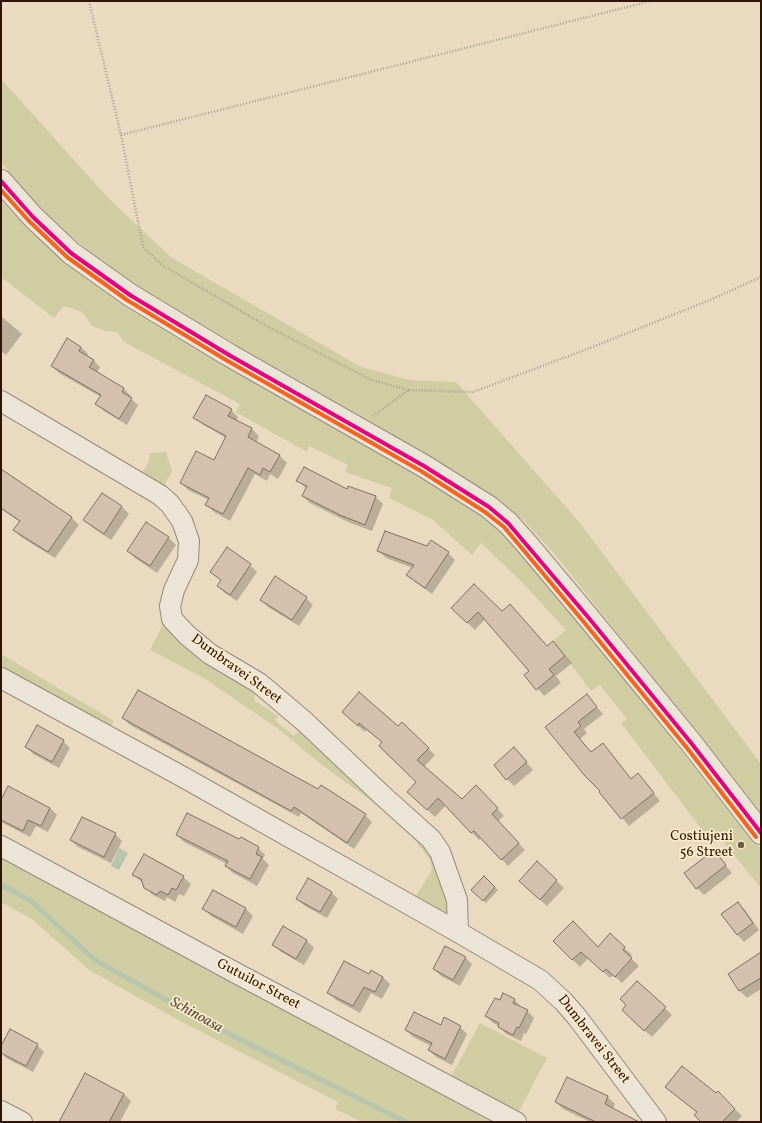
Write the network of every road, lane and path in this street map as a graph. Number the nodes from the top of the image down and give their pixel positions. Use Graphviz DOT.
graph roads {
  1 [pos="88,1"];
  2 [pos="651,1"];
  3 [pos="121,135"];
  4 [pos="1,181"];
  5 [pos="761,277"];
  6 [pos="409,390"];
  7 [pos="1,401"];
  8 [pos="357,428"];
  9 [pos="1,678"];
  10 [pos="761,833"];
  11 [pos="1,846"];
  12 [pos="458,932"];
  13 [pos="1,1111"];
  14 [pos="22,1122"];
  15 [pos="516,1122"];
  16 [pos="656,1122"];
  1 -- 3 [label="path"];
  2 -- 3 [label="path"];
  3 -- 6 [label="path"];
  4 -- 8 [label="street"];
  5 -- 6 [label="path"];
  6 -- 8 [label="path"];
  7 -- 12 [label="street, Dumbravei Street"];
  8 -- 10 [label="street"];
  9 -- 12 [label="street, Dumbravei Street"];
  11 -- 15 [label="street, Gutuilor Street"];
  12 -- 16 [label="street, Dumbravei Street"];
  13 -- 14 [label="street"];
}
